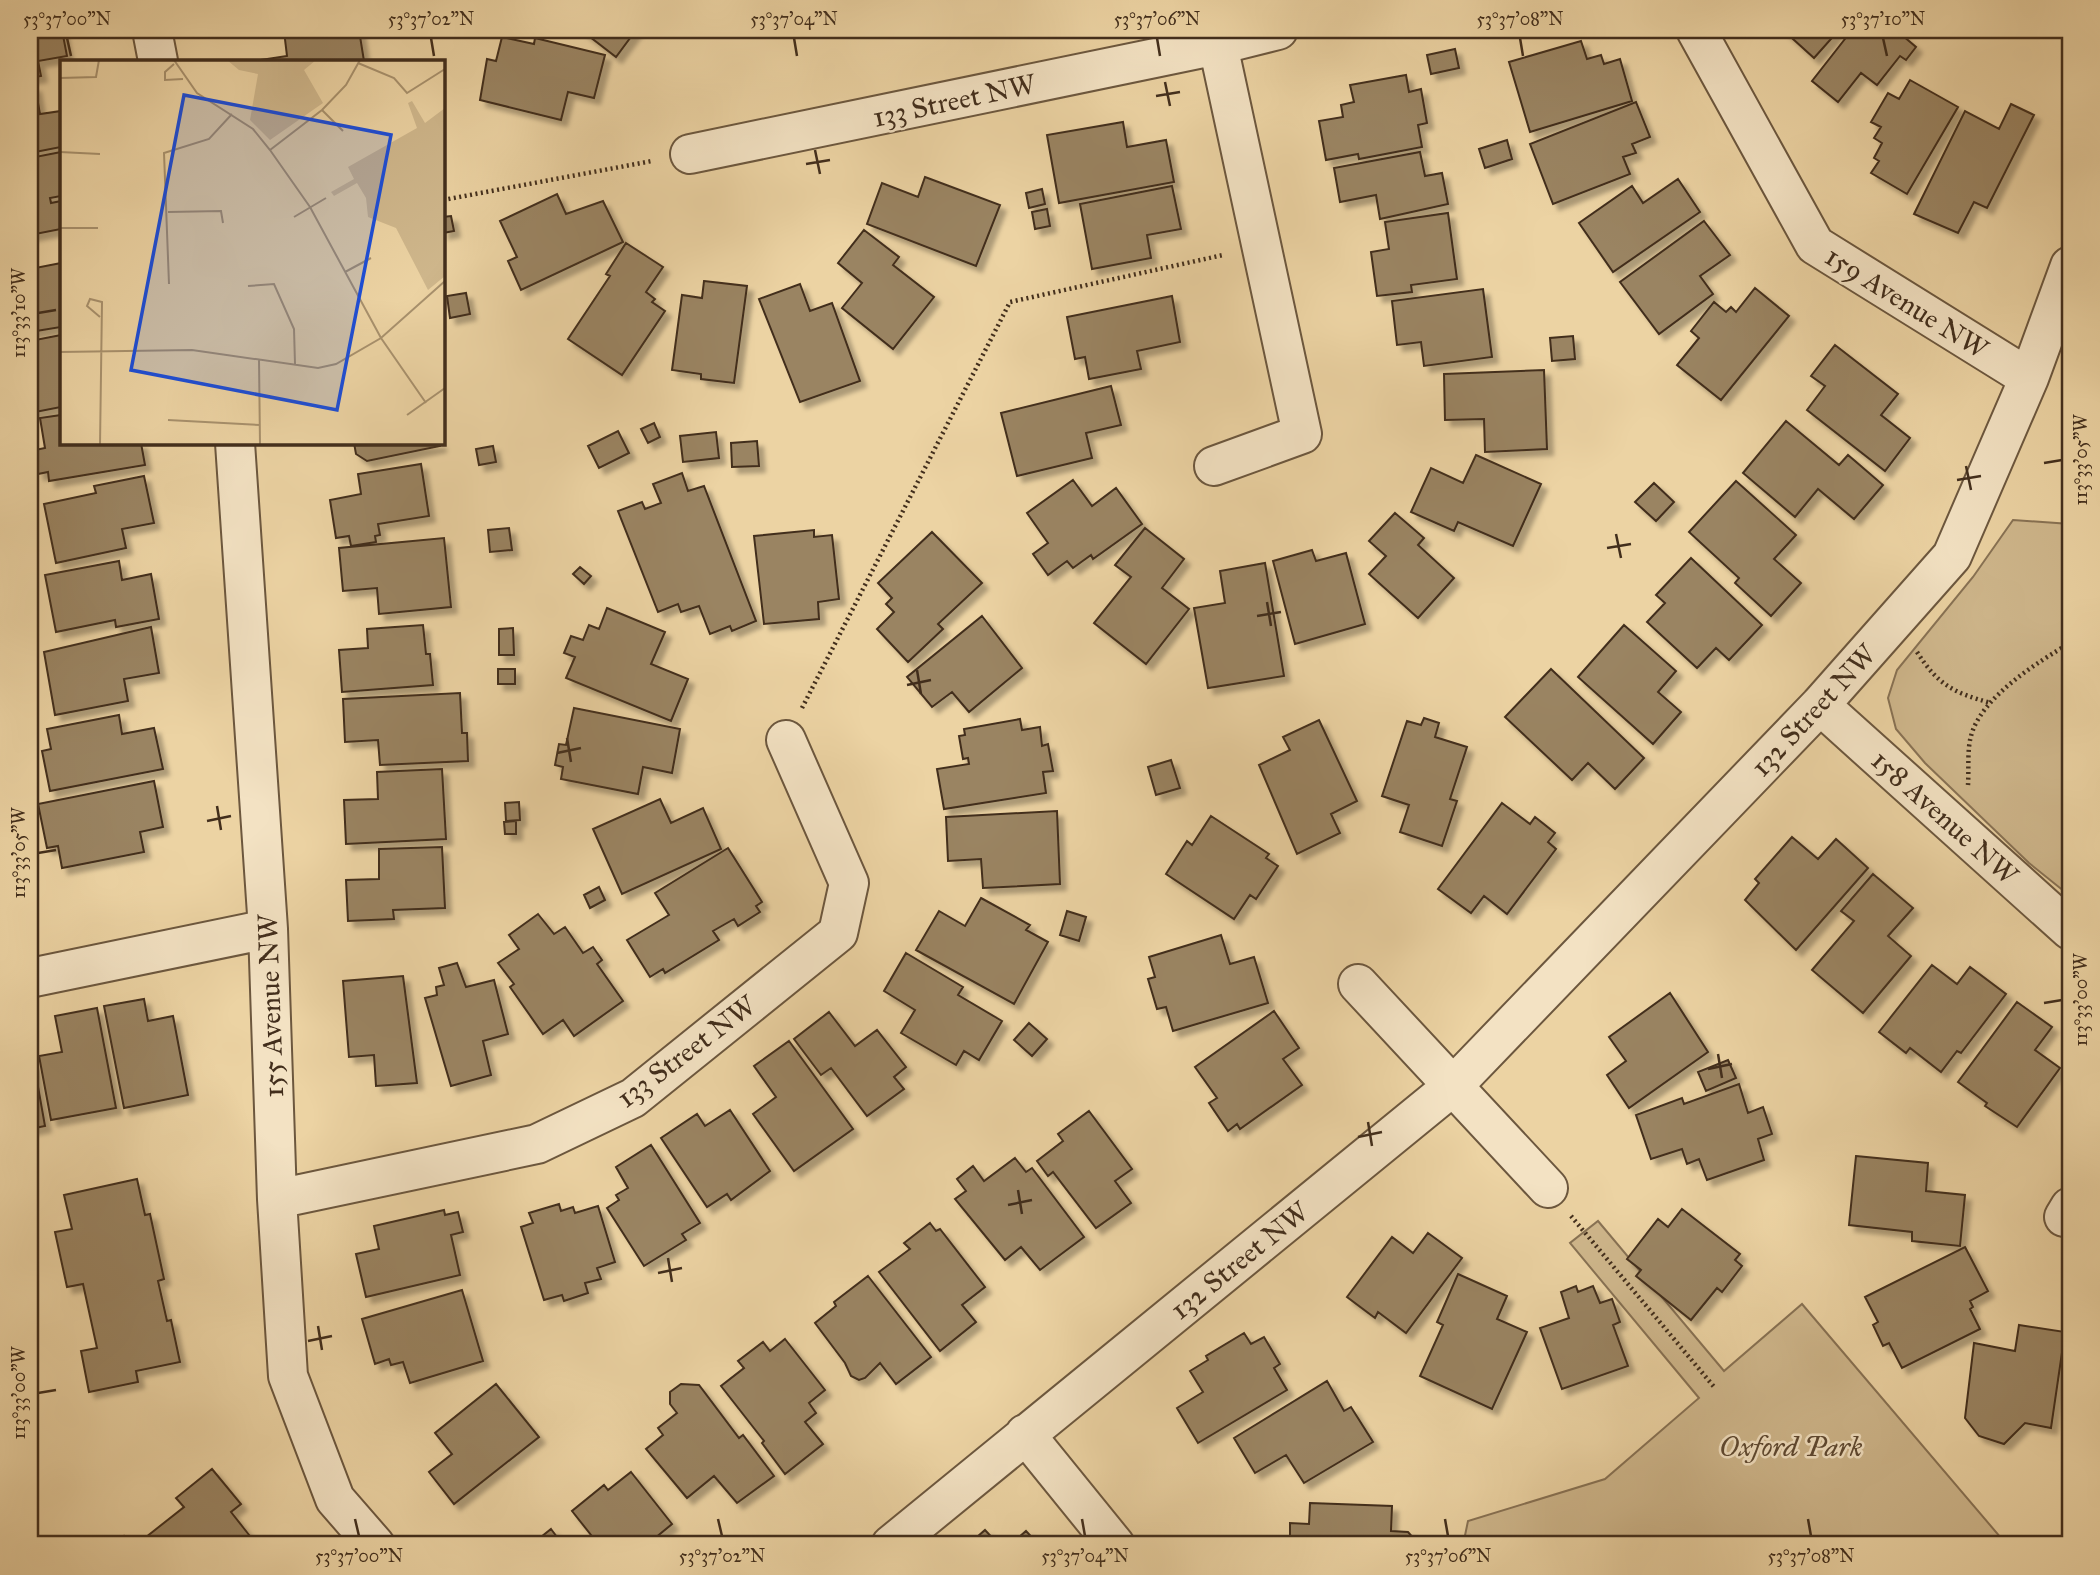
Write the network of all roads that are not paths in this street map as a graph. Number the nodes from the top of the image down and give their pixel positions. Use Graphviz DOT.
graph roads {
  1 [pos="152,30"];
  2 [pos="1278,30"];
  3 [pos="1696,30"];
  4 [pos="1217,45"];
  5 [pos="158,60"];
  6 [pos="690,154"];
  7 [pos="2070,266"];
  8 [pos="2029,378"];
  9 [pos="235,444"];
  10 [pos="1214,467"];
  11 [pos="1820,705"];
  12 [pos="786,740"];
  13 [pos="268,929"];
  14 [pos="2070,930"];
  15 [pos="30,978"];
  16 [pos="1358,984"];
  17 [pos="1453,1086"];
  18 [pos="1548,1188"];
  19 [pos="277,1199"];
  20 [pos="1025,1434"];
  21 [pos="375,1545"];
  22 [pos="891,1545"];
  23 [pos="1115,1545"];
  1 -- 5 [label="street"];
  2 -- 4 [label="street, 133 Street NW"];
  3 -- 8 [label="street, 159 Avenue NW"];
  4 -- 6 [label="street, 133 Street NW"];
  4 -- 10 [label="street"];
  7 -- 8 [label="street, 132 Street NW"];
  8 -- 11 [label="street, 132 Street NW"];
  9 -- 13 [label="street, 155 Avenue NW"];
  11 -- 14 [label="street, 158 Avenue NW"];
  11 -- 17 [label="street, 132 Street NW"];
  12 -- 19 [label="street, 133 Street NW"];
  13 -- 15 [label="street"];
  13 -- 19 [label="street, 155 Avenue NW"];
  16 -- 17 [label="street"];
  17 -- 18 [label="street"];
  17 -- 20 [label="street, 132 Street NW"];
  19 -- 21 [label="street, 155 Avenue NW"];
  20 -- 22 [label="street, 132 Street NW"];
  20 -- 23 [label="street"];
}
